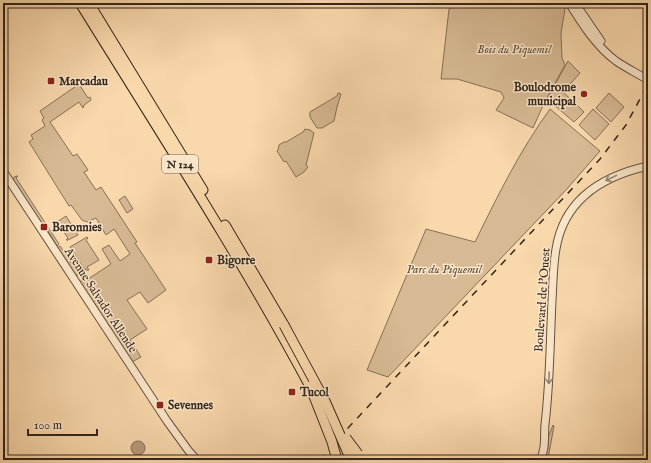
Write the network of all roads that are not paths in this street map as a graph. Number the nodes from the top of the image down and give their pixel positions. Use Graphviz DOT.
graph roads {
  1 [pos="80,3"];
  2 [pos="89,3"];
  3 [pos="569,3"];
  4 [pos="575,3"];
  5 [pos="648,78"];
  6 [pos="648,166"];
  7 [pos="3,171"];
  8 [pos="281,326"];
  9 [pos="310,372"];
  10 [pos="310,386"];
  11 [pos="167,422"];
  12 [pos="191,460"];
  13 [pos="198,460"];
  14 [pos="337,460"];
  15 [pos="343,460"];
  16 [pos="350,460"];
  17 [pos="362,460"];
  18 [pos="540,460"];
  1 -- 8 [label="highway, N 124"];
  2 -- 8 [label="highway, N 124"];
  3 -- 5 [label="street"];
  4 -- 5 [label="street"];
  6 -- 18 [label="street, Boulevard de l'Ouest, one-way"];
  7 -- 11 [label="street, Avenue Salvador Allende"];
  8 -- 9 [label="highway, N 124, bridge"];
  8 -- 10 [label="highway, N 124"];
  9 -- 16 [label="highway, N 124, bridge"];
  9 -- 17 [label="highway, bridge"];
  10 -- 14 [label="highway, bridge"];
  10 -- 15 [label="highway, N 124, bridge"];
  11 -- 12 [label="street, Avenue Salvador Allende"];
  11 -- 13 [label="street, Avenue Salvador Allende"];
}
